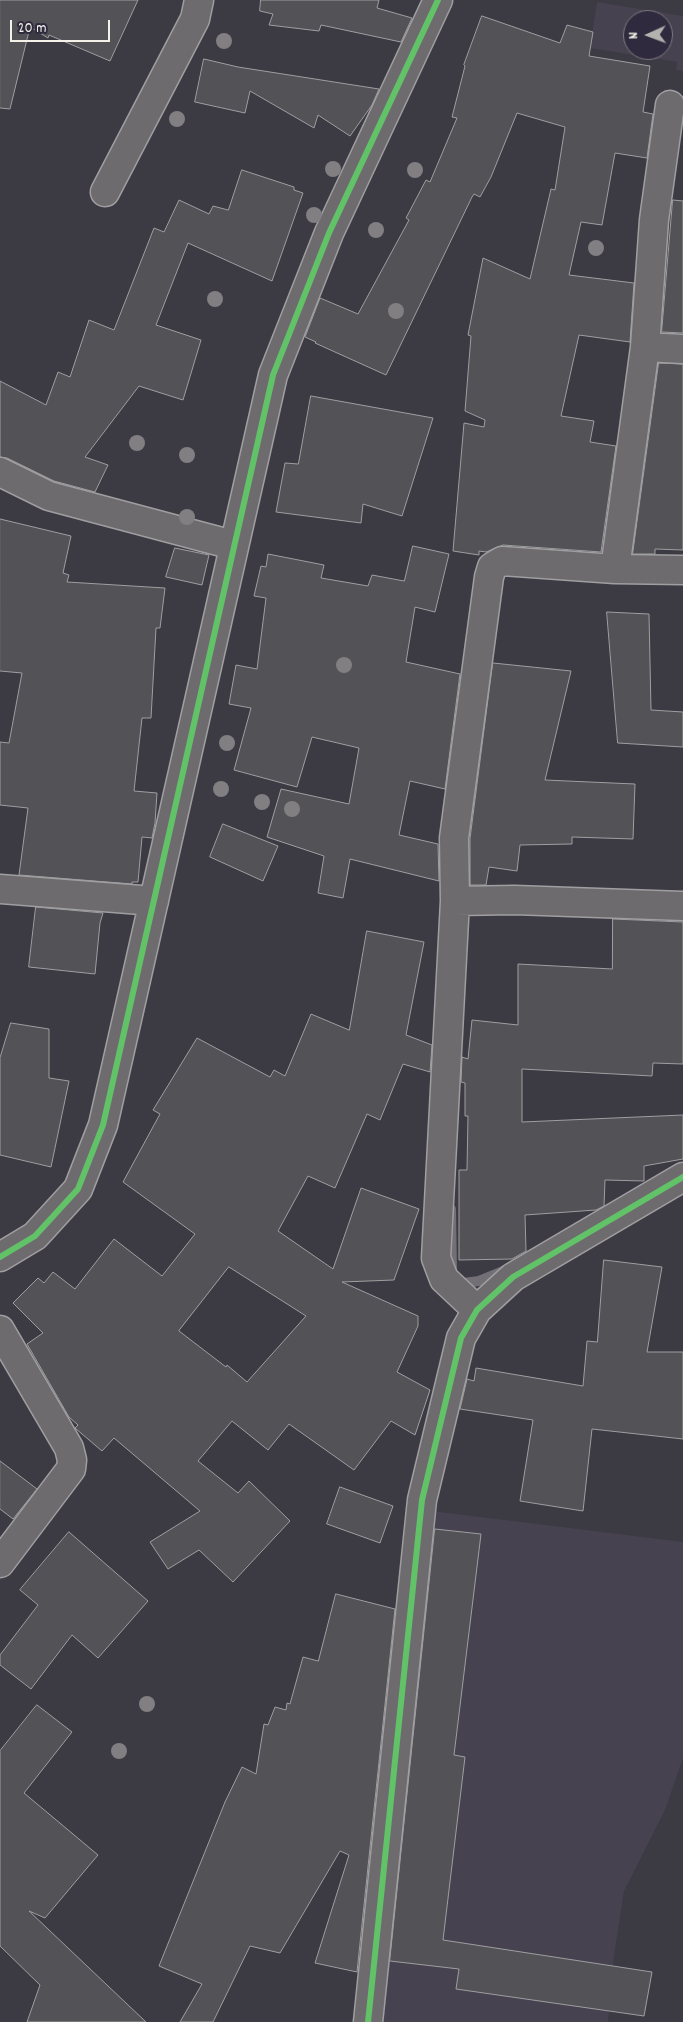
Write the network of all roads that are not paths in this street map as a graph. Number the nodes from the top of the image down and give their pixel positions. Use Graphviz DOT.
graph roads {
  1 [pos="199,0"];
  2 [pos="438,0"];
  3 [pos="670,105"];
  4 [pos="105,192"];
  5 [pos="645,347"];
  6 [pos="683,349"];
  7 [pos="0,472"];
  8 [pos="233,544"];
  9 [pos="615,569"];
  10 [pos="683,570"];
  11 [pos="0,889"];
  12 [pos="154,901"];
  13 [pos="455,901"];
  14 [pos="683,906"];
  15 [pos="683,1177"];
  16 [pos="0,1257"];
  17 [pos="477,1310"];
  18 [pos="0,1330"];
  19 [pos="0,1563"];
  20 [pos="368,2022"];
  1 -- 4 [label="street"];
  2 -- 8 [label="street"];
  3 -- 5 [label="street"];
  5 -- 6 [label="street"];
  5 -- 9 [label="street"];
  7 -- 8 [label="street"];
  8 -- 12 [label="street"];
  9 -- 10 [label="street"];
  9 -- 13 [label="street"];
  11 -- 12 [label="street"];
  12 -- 16 [label="street"];
  13 -- 14 [label="street"];
  13 -- 17 [label="street"];
  15 -- 17 [label="street"];
  17 -- 20 [label="street"];
  18 -- 19 [label="street"];
}
